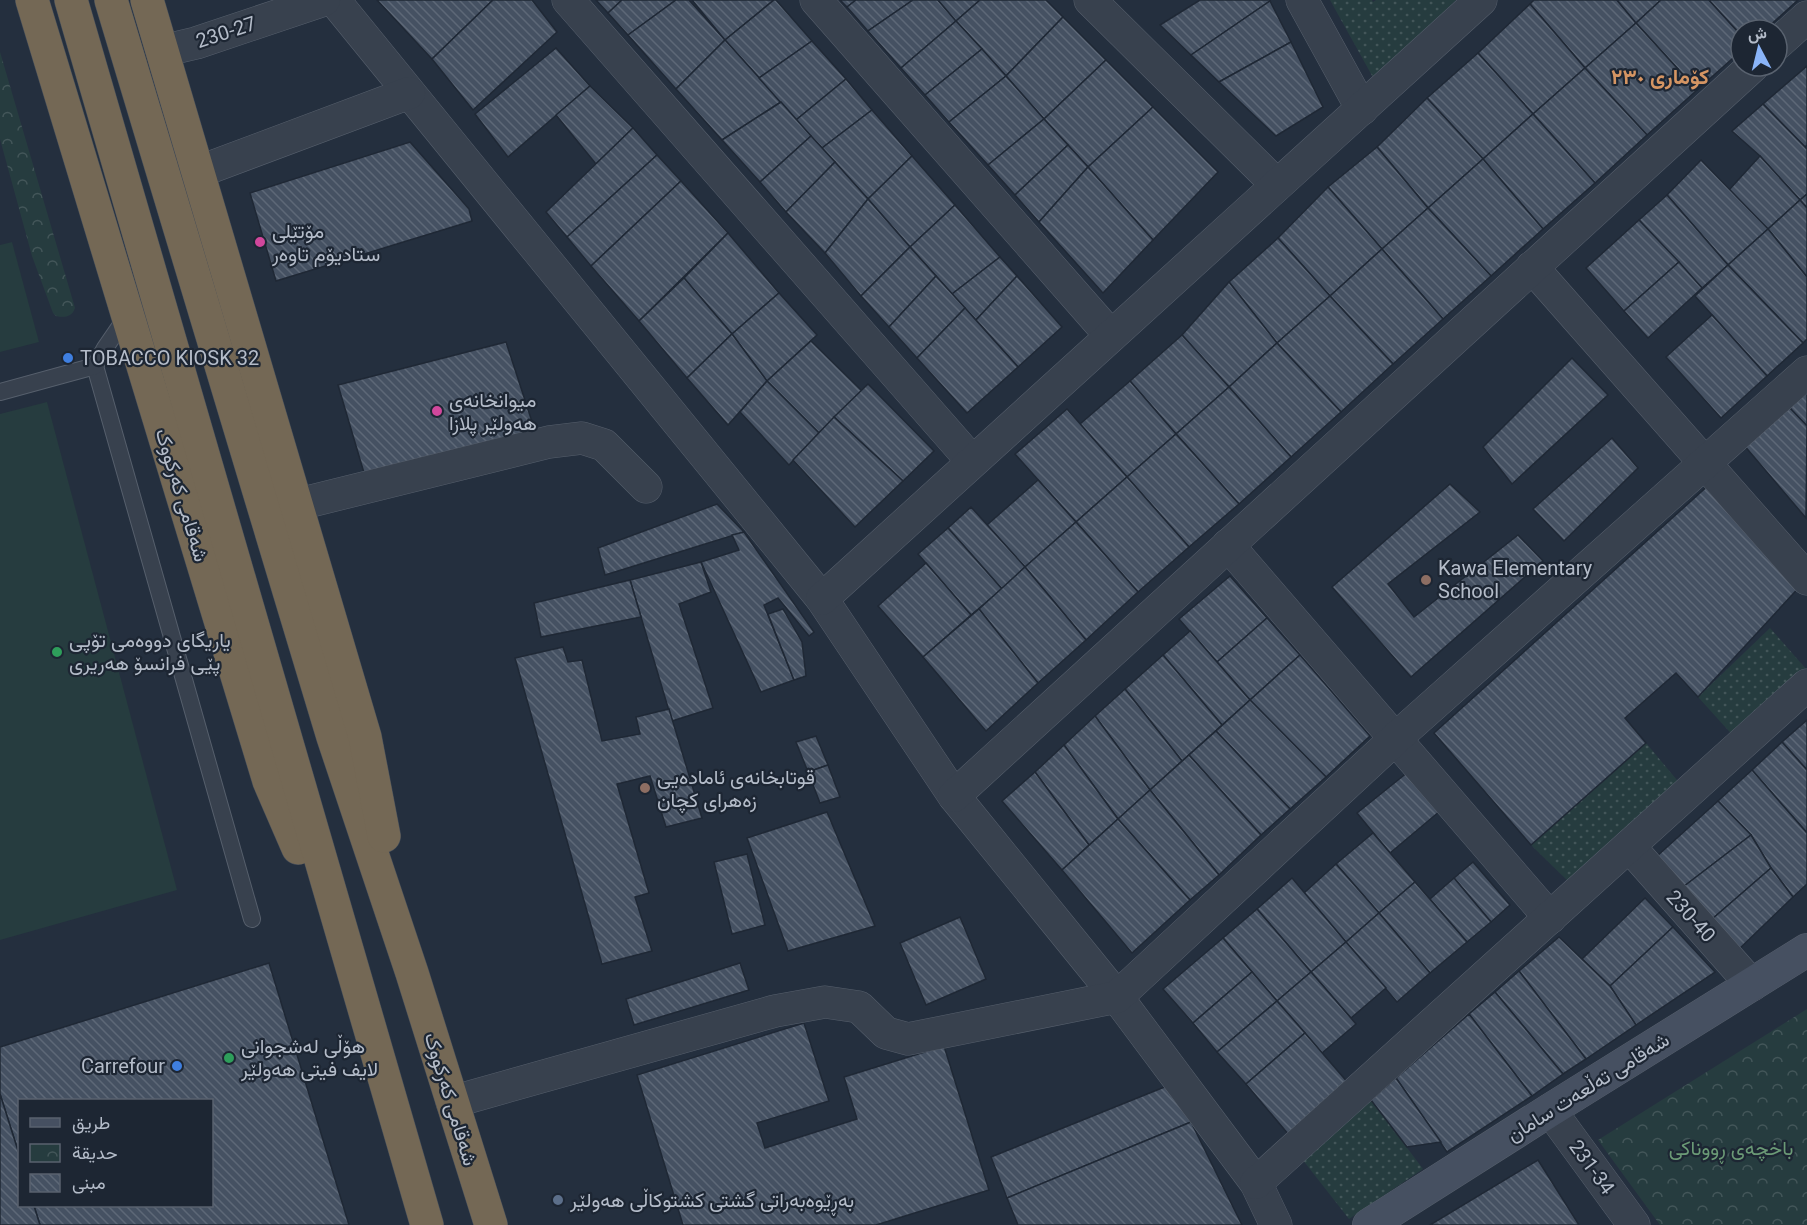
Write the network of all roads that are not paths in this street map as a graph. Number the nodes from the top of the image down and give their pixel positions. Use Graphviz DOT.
graph roads {
  1 [pos="32,0"];
  2 [pos="71,0"];
  3 [pos="111,0"];
  4 [pos="147,0"];
  5 [pos="324,0"];
  6 [pos="334,0"];
  7 [pos="568,0"];
  8 [pos="816,0"];
  9 [pos="1090,0"];
  10 [pos="1302,0"];
  11 [pos="1481,0"];
  12 [pos="1806,21"];
  13 [pos="1789,34"];
  14 [pos="162,51"];
  15 [pos="1740,78"];
  16 [pos="409,93"];
  17 [pos="1362,109"];
  18 [pos="198,172"];
  19 [pos="1277,185"];
  20 [pos="1532,267"];
  21 [pos="127,316"];
  22 [pos="1111,336"];
  23 [pos="95,366"];
  24 [pos="1807,372"];
  25 [pos="0,392"];
  26 [pos="972,461"];
  27 [pos="1705,463"];
  28 [pos="646,487"];
  29 [pos="295,505"];
  30 [pos="1228,545"];
  31 [pos="1807,579"];
  32 [pos="822,599"];
  33 [pos="1807,685"];
  34 [pos="1395,739"];
  35 [pos="954,796"];
  36 [pos="1629,846"];
  37 [pos="1550,918"];
  38 [pos="252,919"];
  39 [pos="1807,950"];
  40 [pos="412,973"];
  41 [pos="355,982"];
  42 [pos="1752,985"];
  43 [pos="1117,997"];
  44 [pos="452,1102"];
  45 [pos="1550,1110"];
  46 [pos="1256,1183"];
  47 [pos="427,1225"];
  48 [pos="491,1225"];
  49 [pos="1276,1225"];
  50 [pos="1369,1225"];
  51 [pos="1634,1225"];
  1 -- 21 [label="highway, شەقامی کەرکووک"];
  2 -- 41 [label="highway, شەقامی کەرکووک"];
  3 -- 40 [label="highway, شەقامی کەرکووک"];
  4 -- 14 [label="highway, شەقامی کەرکووک"];
  5 -- 14 [label="street, 230-27"];
  6 -- 16 [label="street"];
  7 -- 26 [label="street"];
  8 -- 22 [label="street"];
  9 -- 19 [label="street"];
  10 -- 17 [label="street"];
  11 -- 17 [label="street"];
  12 -- 13 [label="street"];
  14 -- 18 [label="highway, شەقامی کەرکووک"];
  15 -- 20 [label="street"];
  16 -- 18 [label="street"];
  16 -- 32 [label="street"];
  17 -- 19 [label="street"];
  18 -- 29 [label="highway, شەقامی کەرکووک"];
  19 -- 22 [label="street"];
  20 -- 27 [label="street"];
  20 -- 30 [label="street"];
  21 -- 23 [label="lane"];
  21 -- 41 [label="highway, شەقامی کەرکووک"];
  22 -- 26 [label="street"];
  23 -- 25 [label="lane"];
  23 -- 38 [label="lane"];
  24 -- 27 [label="street"];
  26 -- 32 [label="street"];
  27 -- 31 [label="street"];
  27 -- 34 [label="street"];
  28 -- 29 [label="street"];
  29 -- 40 [label="highway, شەقامی کەرکووک"];
  30 -- 34 [label="street"];
  30 -- 35 [label="street"];
  32 -- 35 [label="street"];
  33 -- 36 [label="street"];
  34 -- 37 [label="street"];
  34 -- 43 [label="street"];
  35 -- 43 [label="street"];
  36 -- 37 [label="street"];
  36 -- 42 [label="street, 230-40"];
  37 -- 46 [label="street"];
  39 -- 42 [label="street, شەقامی تەڵعەت سامان"];
  40 -- 44 [label="highway, شەقامی کەرکووک"];
  41 -- 47 [label="highway, شەقامی کەرکووک"];
  42 -- 45 [label="street, شەقامی تەڵعەت سامان"];
  43 -- 44 [label="street"];
  43 -- 46 [label="street"];
  44 -- 48 [label="highway, شەقامی کەرکووک"];
  45 -- 50 [label="street, شەقامی تەڵعەت سامان"];
  45 -- 51 [label="street, 231-34"];
  46 -- 49 [label="street"];
}
